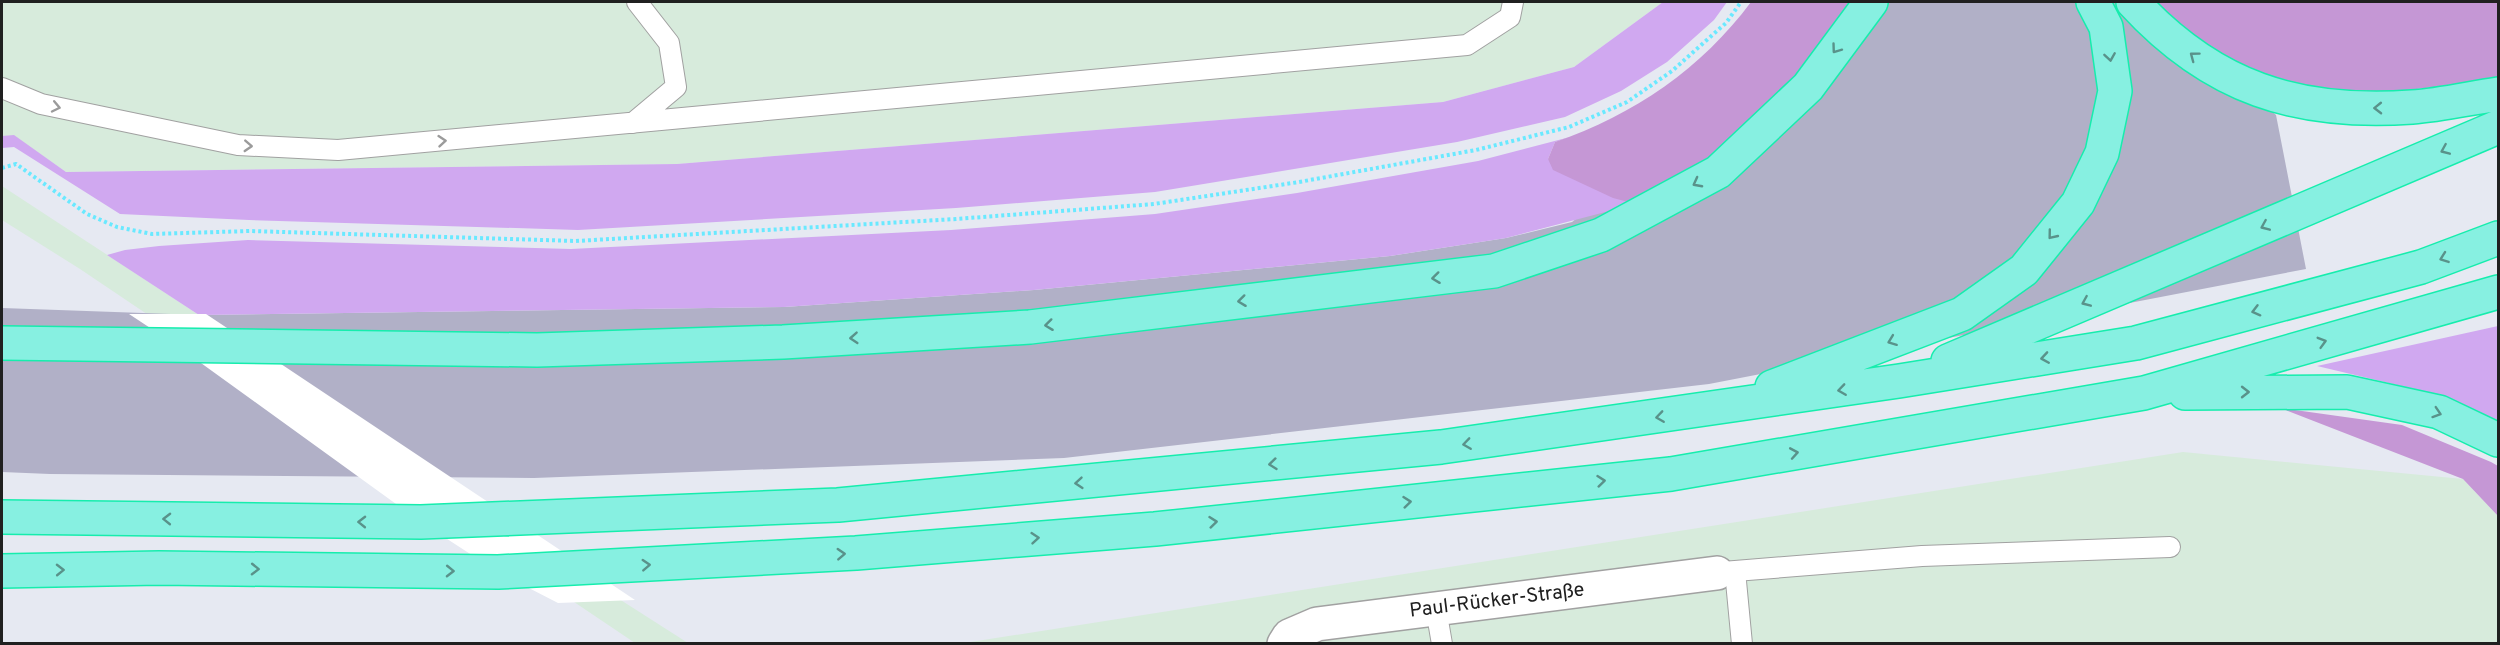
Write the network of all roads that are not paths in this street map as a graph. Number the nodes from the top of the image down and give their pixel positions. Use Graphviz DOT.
graph roads {
  1 [pos="637,2"];
  2 [pos="1513,2"];
  3 [pos="1871,2"];
  4 [pos="2093,2"];
  5 [pos="2133,2"];
  6 [pos="2,88"];
  7 [pos="2499,94"];
  8 [pos="633,123"];
  9 [pos="2499,127"];
  10 [pos="2499,238"];
  11 [pos="2499,292"];
  12 [pos="2,343"];
  13 [pos="1899,381"];
  14 [pos="2144,393"];
  15 [pos="1718,408"];
  16 [pos="2499,440"];
  17 [pos="2,517"];
  18 [pos="2170,547"];
  19 [pos="2,571"];
  20 [pos="1726,572"];
  21 [pos="1436,609"];
  22 [pos="1284,644"];
  23 [pos="1442,644"];
  24 [pos="1742,644"];
  1 -- 8 [label="lane"];
  2 -- 8 [label="lane"];
  3 -- 12 [label="highway, one-way"];
  4 -- 15 [label="highway, one-way"];
  7 -- 5 [label="highway, one-way"];
  6 -- 8 [label="lane, one-way"];
  9 -- 13 [label="highway, one-way"];
  10 -- 13 [label="highway, one-way"];
  14 -- 11 [label="highway, one-way"];
  13 -- 15 [label="highway, one-way"];
  14 -- 16 [label="highway, one-way"];
  19 -- 14 [label="highway, one-way"];
  15 -- 17 [label="highway, one-way"];
  18 -- 20 [label="lane"];
  20 -- 21 [label="street, Paul-Rücker-Straße"];
  20 -- 24 [label="lane"];
  21 -- 22 [label="street, Paul-Rücker-Straße"];
  21 -- 23 [label="lane"];
}
